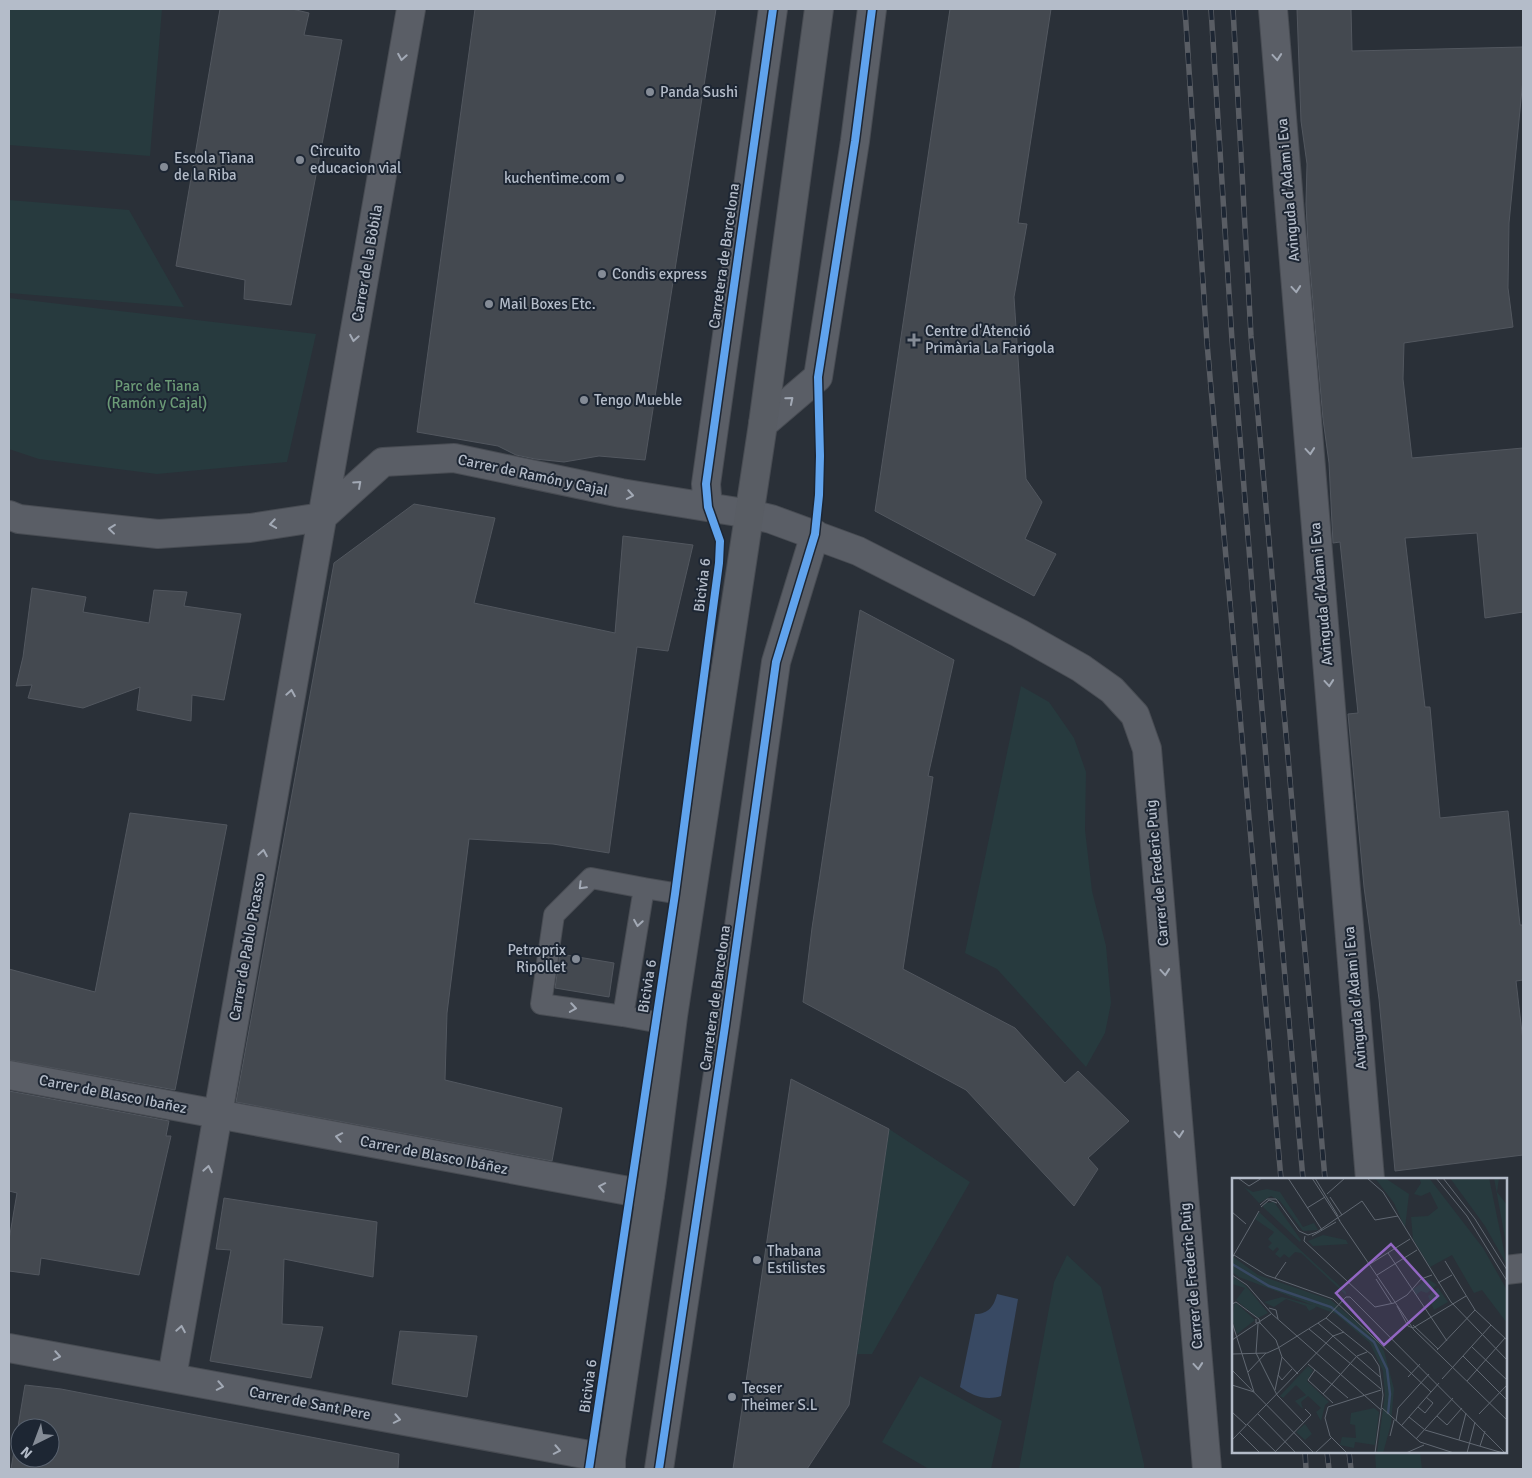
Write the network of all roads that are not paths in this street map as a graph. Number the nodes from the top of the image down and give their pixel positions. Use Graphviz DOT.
graph roads {
  1 [pos="411,9"];
  2 [pos="773,9"];
  3 [pos="819,9"];
  4 [pos="872,9"];
  5 [pos="1273,9"];
  6 [pos="763,424"];
  7 [pos="708,507"];
  8 [pos="750,514"];
  9 [pos="9,515"];
  10 [pos="322,517"];
  11 [pos="815,534"];
  12 [pos="644,888"];
  13 [pos="692,896"];
  14 [pos="623,1016"];
  15 [pos="673,1020"];
  16 [pos="9,1075"];
  17 [pos="218,1114"];
  18 [pos="1370,1178"];
  19 [pos="650,1196"];
  20 [pos="1523,1268"];
  21 [pos="1507,1270"];
  22 [pos="9,1348"];
  23 [pos="172,1377"];
  24 [pos="610,1466"];
  25 [pos="659,1469"];
  26 [pos="1207,1469"];
  1 -- 10 [label="street, Carrer de la Bòbila, one-way"];
  2 -- 7 [label="street, Carretera de Barcelona"];
  3 -- 6 [label="main road"];
  6 -- 4 [label="street, one-way"];
  5 -- 18 [label="street, Avinguda d'Adam i Eva, one-way"];
  6 -- 8 [label="main road"];
  7 -- 8 [label="street, Carrer de Ramón y Cajal"];
  10 -- 7 [label="street, Carrer de Ramón y Cajal, one-way"];
  8 -- 11 [label="street, Carrer de Frederic Puig"];
  8 -- 13 [label="main road"];
  10 -- 9 [label="street, one-way"];
  17 -- 10 [label="street, Carrer de Pablo Picasso, one-way"];
  11 -- 25 [label="street, Carretera de Barcelona"];
  11 -- 26 [label="street, Carrer de Frederic Puig, one-way"];
  12 -- 13 [label="lane"];
  12 -- 14 [label="lane, one-way"];
  12 -- 14 [label="lane, one-way"];
  13 -- 15 [label="main road"];
  14 -- 15 [label="lane"];
  15 -- 19 [label="main road"];
  16 -- 17 [label="street, Carrer de Blasco Ibañez"];
  19 -- 17 [label="street, Carrer de Blasco Ibáñez, one-way"];
  23 -- 17 [label="street, Carrer de Pablo Picasso, one-way"];
  19 -- 24 [label="main road"];
  20 -- 21 [label="street"];
  22 -- 23 [label="street, Carrer de Sant Pere, one-way"];
  23 -- 24 [label="street, Carrer de Sant Pere, one-way"];
}
